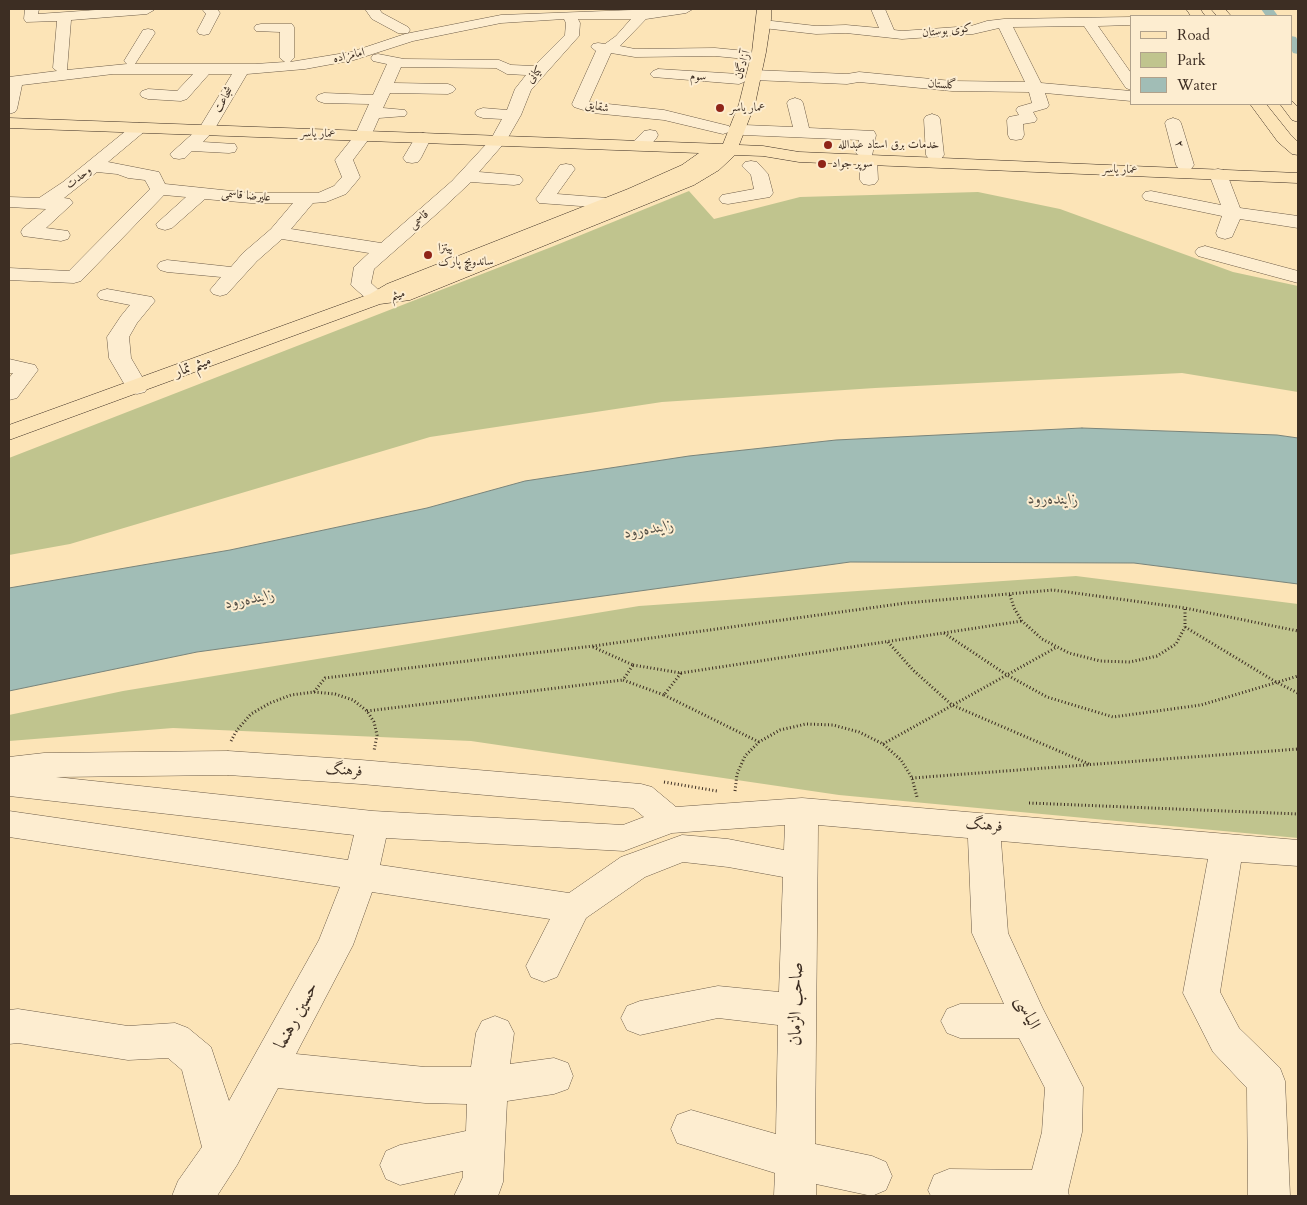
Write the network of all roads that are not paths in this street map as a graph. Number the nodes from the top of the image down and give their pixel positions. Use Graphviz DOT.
graph roads {
  1 [pos="32,9"];
  2 [pos="209,9"];
  3 [pos="372,9"];
  4 [pos="488,9"];
  5 [pos="686,9"];
  6 [pos="754,9"];
  7 [pos="764,9"];
  8 [pos="878,9"];
  9 [pos="147,10"];
  10 [pos="804,13"];
  11 [pos="568,15"];
  12 [pos="642,15"];
  13 [pos="64,16"];
  14 [pos="1088,21"];
  15 [pos="1130,21"];
  16 [pos="1004,23"];
  17 [pos="764,24"];
  18 [pos="261,28"];
  19 [pos="403,30"];
  20 [pos="204,31"];
  21 [pos="888,32"];
  22 [pos="148,33"];
  23 [pos="566,42"];
  24 [pos="609,48"];
  25 [pos="361,54"];
  26 [pos="746,56"];
  27 [pos="286,58"];
  28 [pos="131,60"];
  29 [pos="396,61"];
  30 [pos="61,68"];
  31 [pos="205,69"];
  32 [pos="242,69"];
  33 [pos="538,71"];
  34 [pos="658,74"];
  35 [pos="1081,74"];
  36 [pos="746,77"];
  37 [pos="11,79"];
  38 [pos="1130,84"];
  39 [pos="1035,87"];
  40 [pos="448,89"];
  41 [pos="1089,90"];
  42 [pos="148,94"];
  43 [pos="1130,96"];
  44 [pos="324,98"];
  45 [pos="379,100"];
  46 [pos="795,103"];
  47 [pos="1259,105"];
  48 [pos="1289,105"];
  49 [pos="9,109"];
  50 [pos="604,109"];
  51 [pos="399,113"];
  52 [pos="483,113"];
  53 [pos="513,115"];
  54 [pos="1298,118"];
  55 [pos="932,119"];
  56 [pos="9,123"];
  57 [pos="1173,123"];
  58 [pos="595,125"];
  59 [pos="742,125"];
  60 [pos="139,128"];
  61 [pos="206,130"];
  62 [pos="723,130"];
  63 [pos="1016,134"];
  64 [pos="363,136"];
  65 [pos="423,138"];
  66 [pos="498,141"];
  67 [pos="802,146"];
  68 [pos="229,148"];
  69 [pos="723,149"];
  70 [pos="1298,150"];
  71 [pos="935,155"];
  72 [pos="866,156"];
  73 [pos="412,158"];
  74 [pos="1186,165"];
  75 [pos="93,166"];
  76 [pos="751,166"];
  77 [pos="566,168"];
  78 [pos="1298,169"];
  79 [pos="1149,171"];
  80 [pos="1218,174"];
  81 [pos="466,176"];
  82 [pos="1298,178"];
  83 [pos="514,180"];
  84 [pos="869,180"];
  85 [pos="688,181"];
  86 [pos="160,189"];
  87 [pos="201,193"];
  88 [pos="307,199"];
  89 [pos="728,200"];
  90 [pos="9,202"];
  91 [pos="608,203"];
  92 [pos="43,204"];
  93 [pos="1233,213"];
  94 [pos="1298,222"];
  95 [pos="165,224"];
  96 [pos="278,232"];
  97 [pos="1225,233"];
  98 [pos="61,236"];
  99 [pos="384,249"];
  100 [pos="1205,252"];
  101 [pos="167,266"];
  102 [pos="236,273"];
  103 [pos="9,274"];
  104 [pos="1298,277"];
  105 [pos="220,290"];
  106 [pos="107,295"];
  107 [pos="377,298"];
  108 [pos="9,366"];
  109 [pos="137,387"];
  110 [pos="9,393"];
  111 [pos="9,433"];
  112 [pos="14,780"];
  113 [pos="802,811"];
  114 [pos="670,820"];
  115 [pos="9,824"];
  116 [pos="373,824"];
  117 [pos="984,826"];
  118 [pos="1226,847"];
  119 [pos="1298,853"];
  120 [pos="801,867"];
  121 [pos="361,877"];
  122 [pos="574,908"];
  123 [pos="544,966"];
  124 [pos="797,1011"];
  125 [pos="640,1018"];
  126 [pos="960,1021"];
  127 [pos="1030,1021"];
  128 [pos="9,1027"];
  129 [pos="495,1033"];
  130 [pos="269,1069"];
  131 [pos="554,1076"];
  132 [pos="488,1086"];
  133 [pos="691,1129"];
  134 [pos="485,1146"];
  135 [pos="223,1151"];
  136 [pos="400,1165"];
  137 [pos="872,1176"];
  138 [pos="795,1178"];
  139 [pos="949,1190"];
  140 [pos="1047,1193"];
  141 [pos="193,1196"];
  142 [pos="475,1196"];
  143 [pos="1269,1196"];
  1 -- 13 [label="street"];
  2 -- 20 [label="street"];
  3 -- 19 [label="street"];
  4 -- 19 [label="street, امامزاده"];
  5 -- 12 [label="street, امامزاده"];
  6 -- 26 [label="main road, آزادگان"];
  7 -- 17 [label="main road, آزادگان"];
  8 -- 21 [label="street"];
  9 -- 13 [label="street"];
  10 -- 21 [label="street"];
  11 -- 12 [label="street, امامزاده"];
  11 -- 23 [label="street"];
  11 -- 25 [label="street, امامزاده"];
  12 -- 24 [label="street, شقایق"];
  13 -- 30 [label="street"];
  14 -- 15 [label="street, کوی بوستان"];
  14 -- 16 [label="street, کوی بوستان"];
  14 -- 38 [label="street"];
  16 -- 21 [label="street, کوی بوستان"];
  16 -- 39 [label="street"];
  17 -- 21 [label="street, کوی بوستان"];
  17 -- 36 [label="main road, آزادگان"];
  18 -- 27 [label="street"];
  19 -- 27 [label="street, امامزاده"];
  22 -- 28 [label="street"];
  23 -- 24 [label="street"];
  23 -- 33 [label="street, کیانی"];
  24 -- 26 [label="street"];
  24 -- 50 [label="street, شقایق"];
  25 -- 29 [label="street"];
  25 -- 32 [label="street, امامزاده"];
  26 -- 36 [label="main road, آزادگان"];
  27 -- 28 [label="street, امامزاده"];
  28 -- 30 [label="street, امامزاده"];
  29 -- 33 [label="street"];
  29 -- 45 [label="street"];
  30 -- 37 [label="street, امامزاده"];
  31 -- 32 [label="street, امامزاده"];
  31 -- 37 [label="street, امامزاده"];
  31 -- 42 [label="street"];
  32 -- 61 [label="street, شجاعت"];
  33 -- 53 [label="street, کیانی"];
  34 -- 36 [label="street, سوم"];
  35 -- 41 [label="street"];
  36 -- 39 [label="street, گلستان"];
  36 -- 59 [label="main road, آزادگان"];
  36 -- 62 [label="main road, آزادگان"];
  37 -- 49 [label="street"];
  39 -- 41 [label="street, گلستان"];
  39 -- 63 [label="street"];
  40 -- 45 [label="street"];
  41 -- 43 [label="street, گلستان"];
  44 -- 45 [label="street"];
  45 -- 51 [label="street"];
  45 -- 64 [label="street"];
  46 -- 67 [label="street"];
  47 -- 70 [label="main road"];
  48 -- 54 [label="main road"];
  50 -- 58 [label="street"];
  50 -- 62 [label="street, شقایق"];
  52 -- 53 [label="street"];
  53 -- 66 [label="street, کیانی"];
  55 -- 71 [label="street"];
  56 -- 60 [label="main road, عمار یاسر"];
  57 -- 74 [label="street, ۲"];
  59 -- 67 [label="main road"];
  59 -- 69 [label="main road, آزادگان"];
  60 -- 61 [label="main road, عمار یاسر"];
  60 -- 75 [label="street, وحدت"];
  61 -- 64 [label="main road, عمار یاسر"];
  61 -- 68 [label="street, شجاعت"];
  62 -- 69 [label="main road, آزادگان"];
  64 -- 65 [label="main road, عمار یاسر"];
  64 -- 88 [label="street, علیرضا قاسمی"];
  65 -- 66 [label="main road, عمار یاسر"];
  65 -- 73 [label="street"];
  66 -- 69 [label="main road, عمار یاسر"];
  66 -- 81 [label="street, قاسمی"];
  67 -- 69 [label="main road, عمار یاسر"];
  67 -- 72 [label="main road, عمار یاسر"];
  67 -- 72 [label="street"];
  67 -- 76 [label="main road"];
  69 -- 85 [label="main road, میثم"];
  69 -- 91 [label="main road, میثم"];
  71 -- 72 [label="main road, عمار یاسر"];
  71 -- 74 [label="main road, عمار یاسر"];
  72 -- 79 [label="main road, عمار یاسر"];
  72 -- 84 [label="street"];
  74 -- 78 [label="main road, عمار یاسر"];
  75 -- 86 [label="street"];
  75 -- 92 [label="street, وحدت"];
  76 -- 85 [label="main road"];
  76 -- 89 [label="street"];
  77 -- 91 [label="street"];
  79 -- 80 [label="main road, عمار یاسر"];
  79 -- 93 [label="street"];
  80 -- 82 [label="main road, عمار یاسر"];
  80 -- 93 [label="street"];
  81 -- 83 [label="street"];
  81 -- 99 [label="street, قاسمی"];
  85 -- 107 [label="main road, میثم"];
  86 -- 87 [label="street, علیرضا قاسمی"];
  86 -- 103 [label="street"];
  87 -- 88 [label="street, علیرضا قاسمی"];
  87 -- 95 [label="street"];
  88 -- 96 [label="street"];
  90 -- 92 [label="street"];
  91 -- 107 [label="main road, میثم"];
  92 -- 98 [label="street"];
  93 -- 94 [label="street"];
  93 -- 97 [label="street"];
  96 -- 99 [label="street"];
  96 -- 102 [label="street"];
  99 -- 107 [label="street, قاسمی"];
  100 -- 104 [label="street"];
  101 -- 102 [label="street"];
  102 -- 105 [label="street"];
  106 -- 109 [label="street"];
  107 -- 109 [label="main road, میثم تمار"];
  108 -- 110 [label="street"];
  109 -- 111 [label="main road, میثم تمار"];
  112 -- 114 [label="street, فرهنگ"];
  112 -- 115 [label="street"];
  112 -- 116 [label="street, فرهنگ"];
  113 -- 114 [label="street, فرهنگ"];
  113 -- 117 [label="street, فرهنگ"];
  113 -- 120 [label="street, صاحب الزمان"];
  114 -- 116 [label="street, فرهنگ"];
  115 -- 121 [label="street"];
  116 -- 121 [label="street, حسین رهنما"];
  117 -- 118 [label="street, فرهنگ"];
  117 -- 127 [label="street, الیاسی"];
  118 -- 119 [label="street, فرهنگ"];
  118 -- 143 [label="street"];
  120 -- 122 [label="street"];
  120 -- 124 [label="street, صاحب الزمان"];
  121 -- 122 [label="street"];
  121 -- 130 [label="street, حسین رهنما"];
  122 -- 123 [label="street"];
  124 -- 125 [label="street"];
  124 -- 138 [label="street, صاحب الزمان"];
  126 -- 127 [label="street"];
  127 -- 140 [label="street, الیاسی"];
  128 -- 135 [label="street"];
  129 -- 132 [label="street"];
  130 -- 132 [label="street"];
  130 -- 135 [label="street, حسین رهنما"];
  131 -- 132 [label="street"];
  132 -- 134 [label="street"];
  133 -- 138 [label="street"];
  134 -- 136 [label="street"];
  134 -- 142 [label="street"];
  135 -- 141 [label="street, حسین رهنما"];
  137 -- 138 [label="street"];
  139 -- 140 [label="street"];
}
